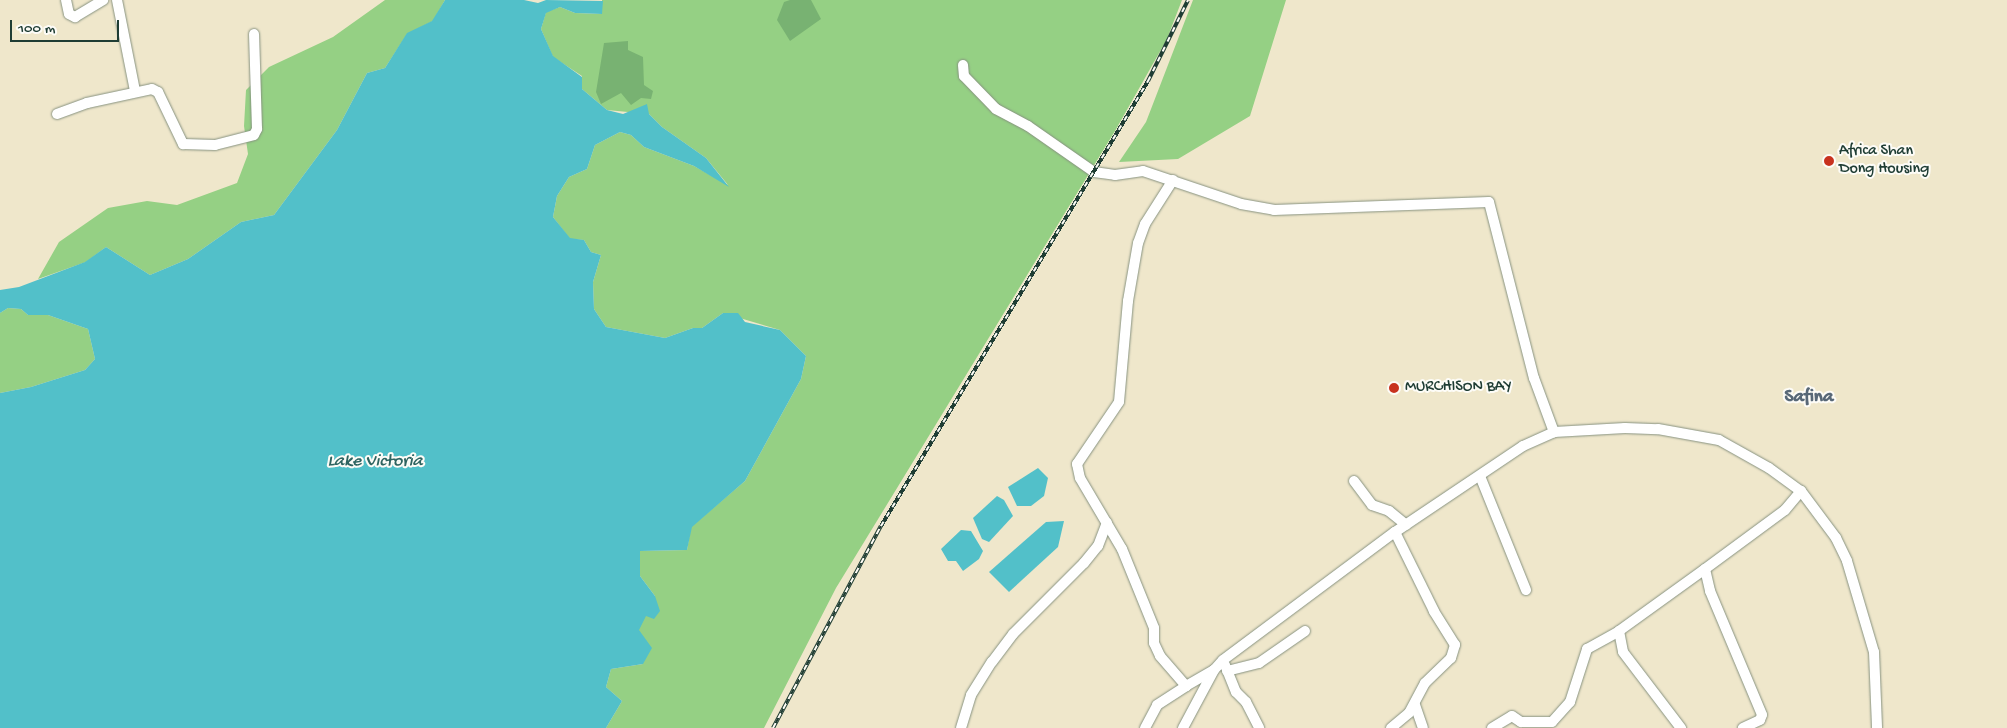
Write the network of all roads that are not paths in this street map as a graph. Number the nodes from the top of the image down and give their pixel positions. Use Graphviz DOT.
graph roads {
  1 [pos="66,0"];
  2 [pos="103,0"];
  3 [pos="117,0"];
  4 [pos="254,34"];
  5 [pos="963,65"];
  6 [pos="135,92"];
  7 [pos="57,114"];
  8 [pos="1173,180"];
  9 [pos="1554,432"];
  10 [pos="1480,476"];
  11 [pos="1354,481"];
  12 [pos="1801,491"];
  13 [pos="1107,524"];
  14 [pos="1406,525"];
  15 [pos="1395,532"];
  16 [pos="1705,569"];
  17 [pos="1526,590"];
  18 [pos="1304,631"];
  19 [pos="1619,631"];
  20 [pos="1223,660"];
  21 [pos="1214,670"];
  22 [pos="1227,671"];
  23 [pos="1186,686"];
  24 [pos="1415,705"];
  25 [pos="961,728"];
  26 [pos="1145,728"];
  27 [pos="1184,728"];
  28 [pos="1259,728"];
  29 [pos="1391,728"];
  30 [pos="1423,728"];
  31 [pos="1492,728"];
  32 [pos="1681,728"];
  33 [pos="1743,728"];
  34 [pos="1877,728"];
  1 -- 2 [label="street"];
  3 -- 6 [label="street"];
  4 -- 6 [label="street"];
  5 -- 8 [label="street"];
  6 -- 7 [label="street"];
  8 -- 9 [label="street"];
  8 -- 13 [label="street"];
  9 -- 10 [label="street"];
  9 -- 12 [label="street"];
  10 -- 14 [label="street"];
  10 -- 17 [label="street"];
  11 -- 14 [label="street"];
  12 -- 16 [label="street"];
  12 -- 34 [label="street"];
  13 -- 23 [label="street"];
  13 -- 25 [label="street"];
  14 -- 15 [label="street"];
  15 -- 20 [label="street"];
  15 -- 24 [label="street"];
  16 -- 19 [label="street"];
  16 -- 33 [label="street"];
  18 -- 22 [label="street"];
  19 -- 31 [label="street"];
  19 -- 32 [label="street"];
  20 -- 21 [label="street"];
  20 -- 22 [label="street"];
  21 -- 23 [label="street"];
  21 -- 27 [label="street"];
  22 -- 28 [label="street"];
  23 -- 26 [label="street"];
  24 -- 29 [label="street"];
  24 -- 30 [label="street"];
}
